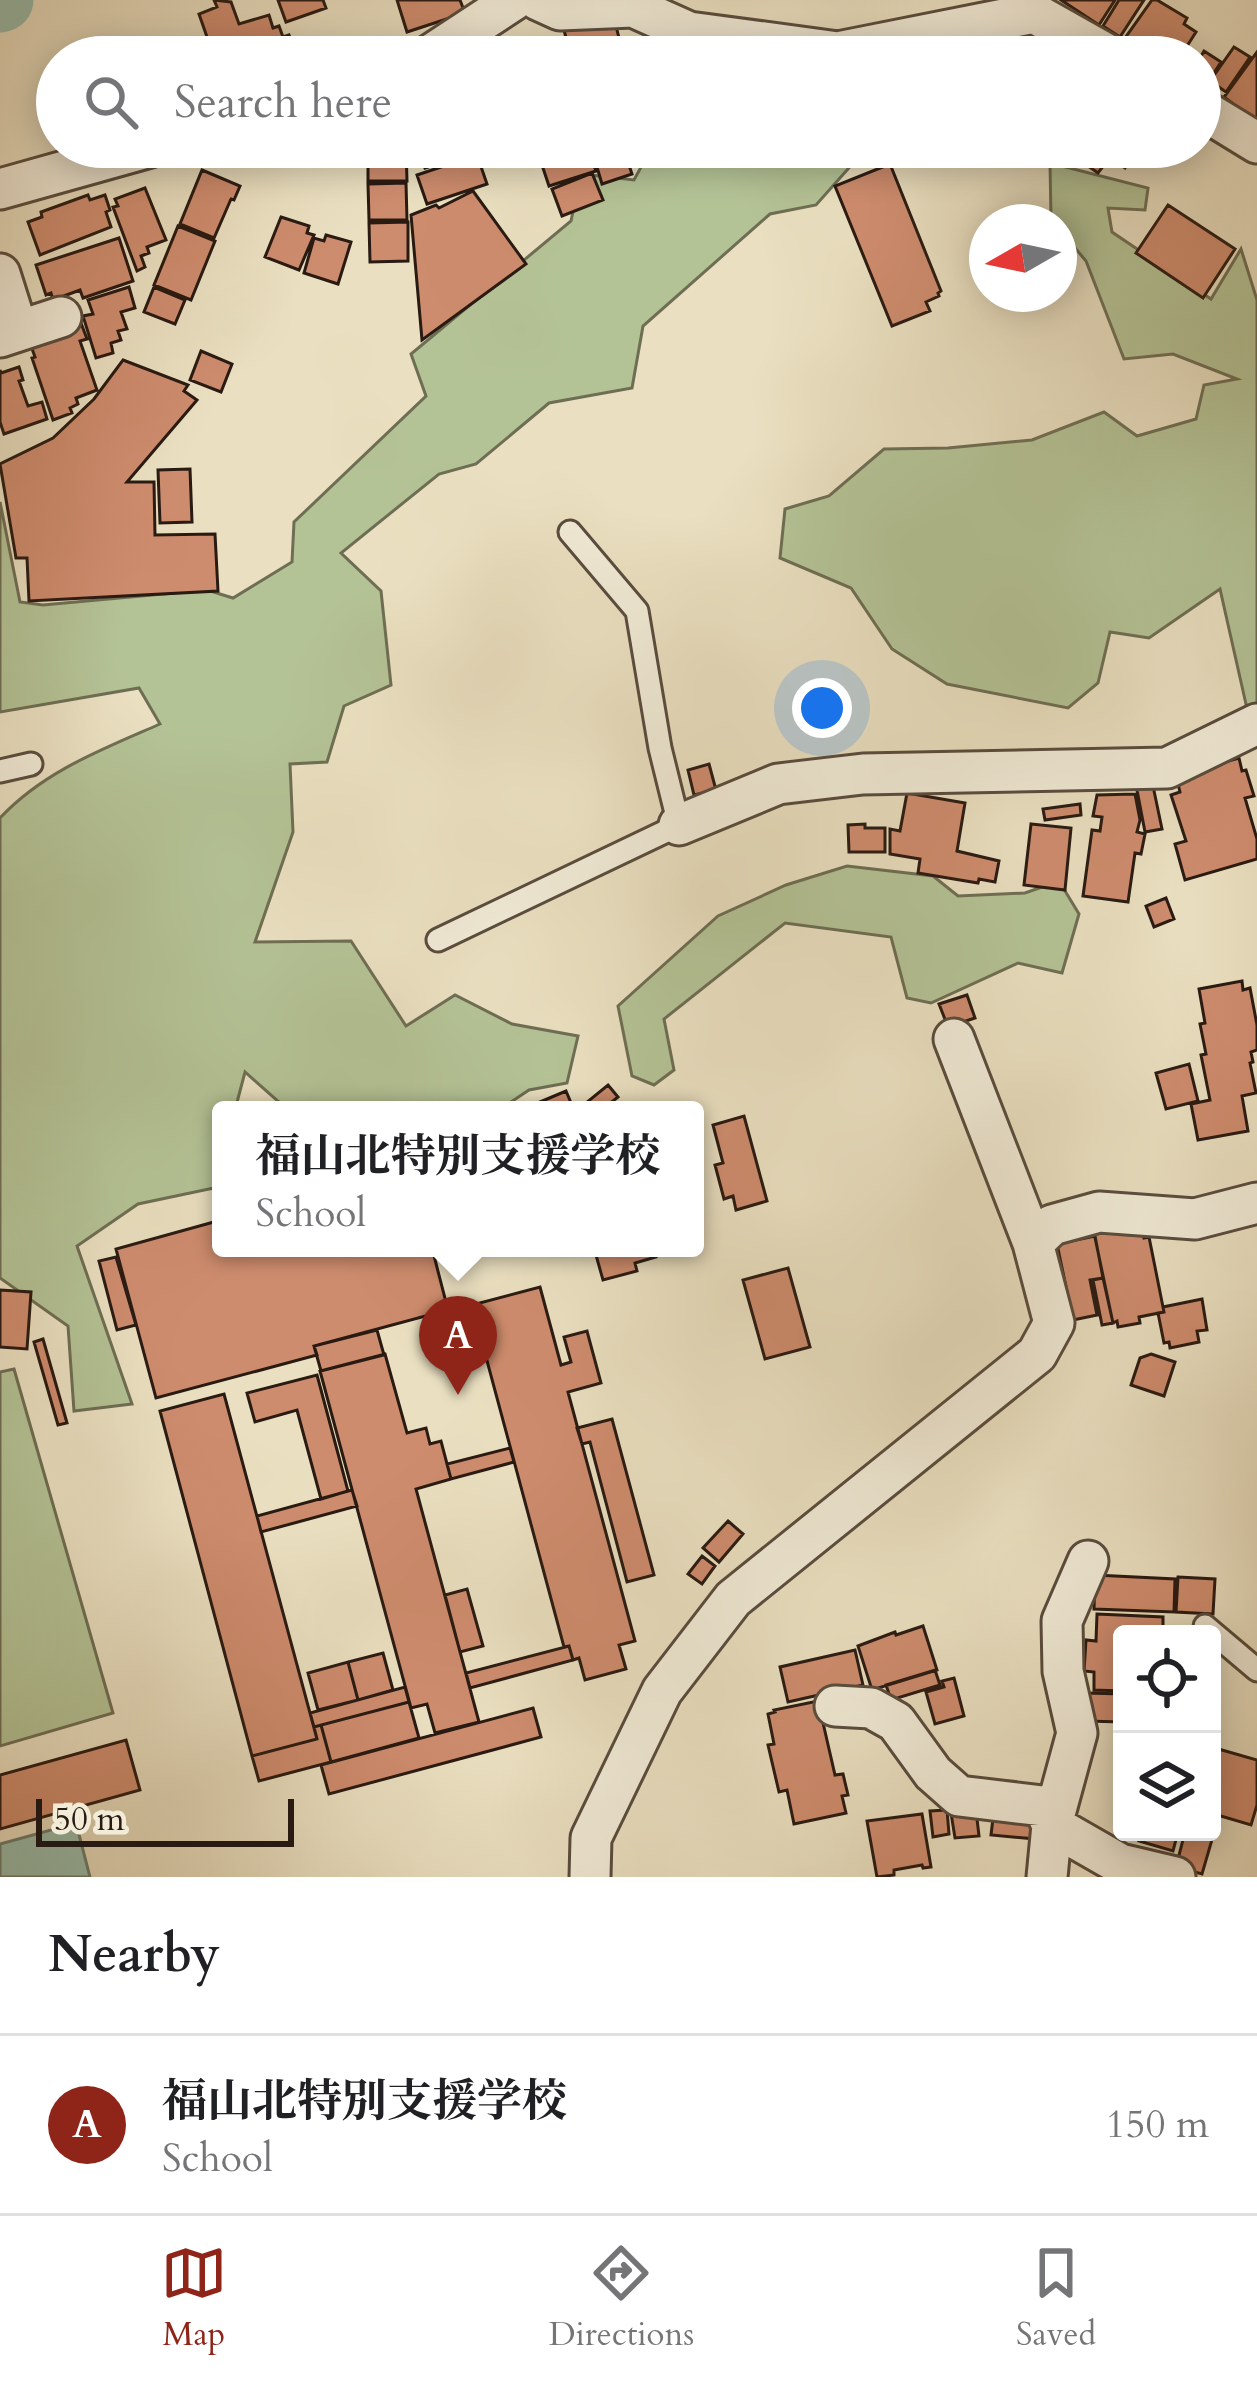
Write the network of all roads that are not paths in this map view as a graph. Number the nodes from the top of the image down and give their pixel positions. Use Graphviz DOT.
graph roads {
  1 [pos="514,0"];
  2 [pos="538,0"];
  3 [pos="459,36"];
  4 [pos="719,36"];
  5 [pos="918,36"];
  6 [pos="1075,36"];
  7 [pos="1221,121"];
  8 [pos="1257,143"];
  9 [pos="75,168"];
  10 [pos="0,189"];
  11 [pos="0,274"];
  12 [pos="61,317"];
  13 [pos="9,334"];
  14 [pos="570,532"];
  15 [pos="1257,724"];
  16 [pos="31,764"];
  17 [pos="0,771"];
  18 [pos="679,825"];
  19 [pos="438,940"];
  20 [pos="954,1039"];
  21 [pos="1257,1203"];
  22 [pos="1033,1243"];
  23 [pos="1088,1561"];
  24 [pos="1221,1640"];
  25 [pos="1257,1670"];
  26 [pos="835,1706"];
  27 [pos="1052,1826"];
  28 [pos="590,1877"];
  29 [pos="1047,1877"];
  30 [pos="1175,1877"];
  1 -- 3 [label="street"];
  2 -- 4 [label="street"];
  5 -- 6 [label="street"];
  7 -- 8 [label="street"];
  9 -- 10 [label="street"];
  11 -- 13 [label="street"];
  12 -- 13 [label="street"];
  14 -- 18 [label="lane"];
  15 -- 18 [label="street"];
  16 -- 17 [label="lane"];
  18 -- 19 [label="lane"];
  20 -- 22 [label="street"];
  21 -- 22 [label="street"];
  22 -- 28 [label="street"];
  23 -- 27 [label="street"];
  24 -- 25 [label="lane"];
  26 -- 27 [label="street"];
  27 -- 29 [label="street"];
  27 -- 30 [label="street"];
}
